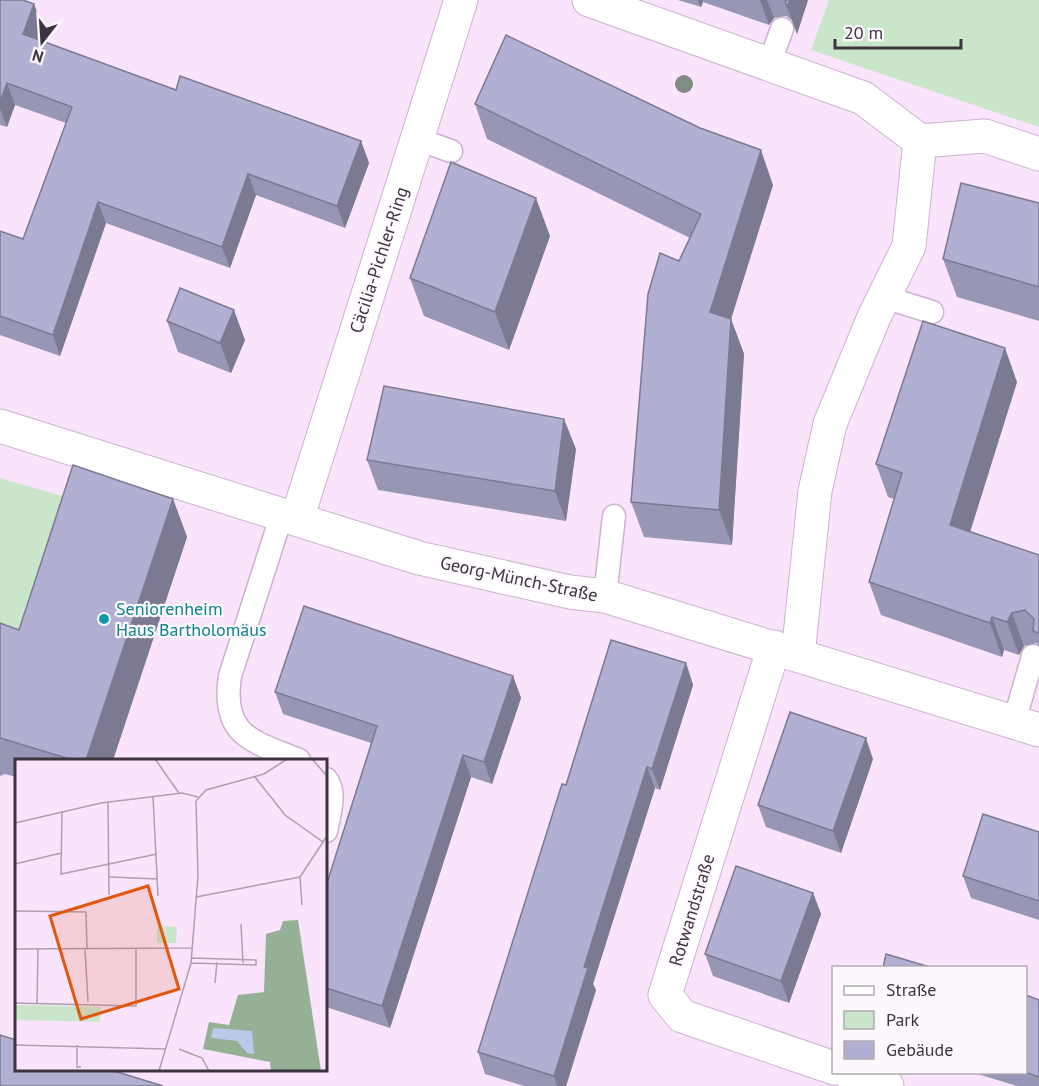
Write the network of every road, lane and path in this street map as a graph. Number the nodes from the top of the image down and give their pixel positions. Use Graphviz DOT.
graph roads {
  1 [pos="461,0"];
  2 [pos="589,0"];
  3 [pos="782,29"];
  4 [pos="769,64"];
  5 [pos="417,140"];
  6 [pos="920,141"];
  7 [pos="451,151"];
  8 [pos="1039,154"];
  9 [pos="884,297"];
  10 [pos="932,312"];
  11 [pos="0,426"];
  12 [pos="614,516"];
  13 [pos="289,517"];
  14 [pos="605,596"];
  15 [pos="786,651"];
  16 [pos="1033,656"];
  17 [pos="1026,726"];
  18 [pos="296,759"];
  19 [pos="327,779"];
  20 [pos="327,825"];
  21 [pos="832,1067"];
  22 [pos="854,1074"];
  23 [pos="887,1086"];
  1 -- 5 [label="street, Cäcilia-Pichler-Ring"];
  2 -- 4 [label="street"];
  3 -- 4 [label="lane"];
  4 -- 6 [label="street"];
  5 -- 7 [label="lane"];
  5 -- 13 [label="street, Cäcilia-Pichler-Ring"];
  6 -- 8 [label="street"];
  6 -- 9 [label="street"];
  9 -- 10 [label="lane"];
  9 -- 15 [label="street"];
  11 -- 13 [label="street, Georg-Münch-Straße"];
  12 -- 14 [label="lane"];
  13 -- 14 [label="street, Georg-Münch-Straße"];
  13 -- 18 [label="lane"];
  14 -- 15 [label="street, Georg-Münch-Straße"];
  15 -- 17 [label="street, Georg-Münch-Straße"];
  15 -- 21 [label="street, Rotwandstraße"];
  16 -- 17 [label="lane"];
  19 -- 20 [label="lane"];
  22 -- 23 [label="street"];
}
